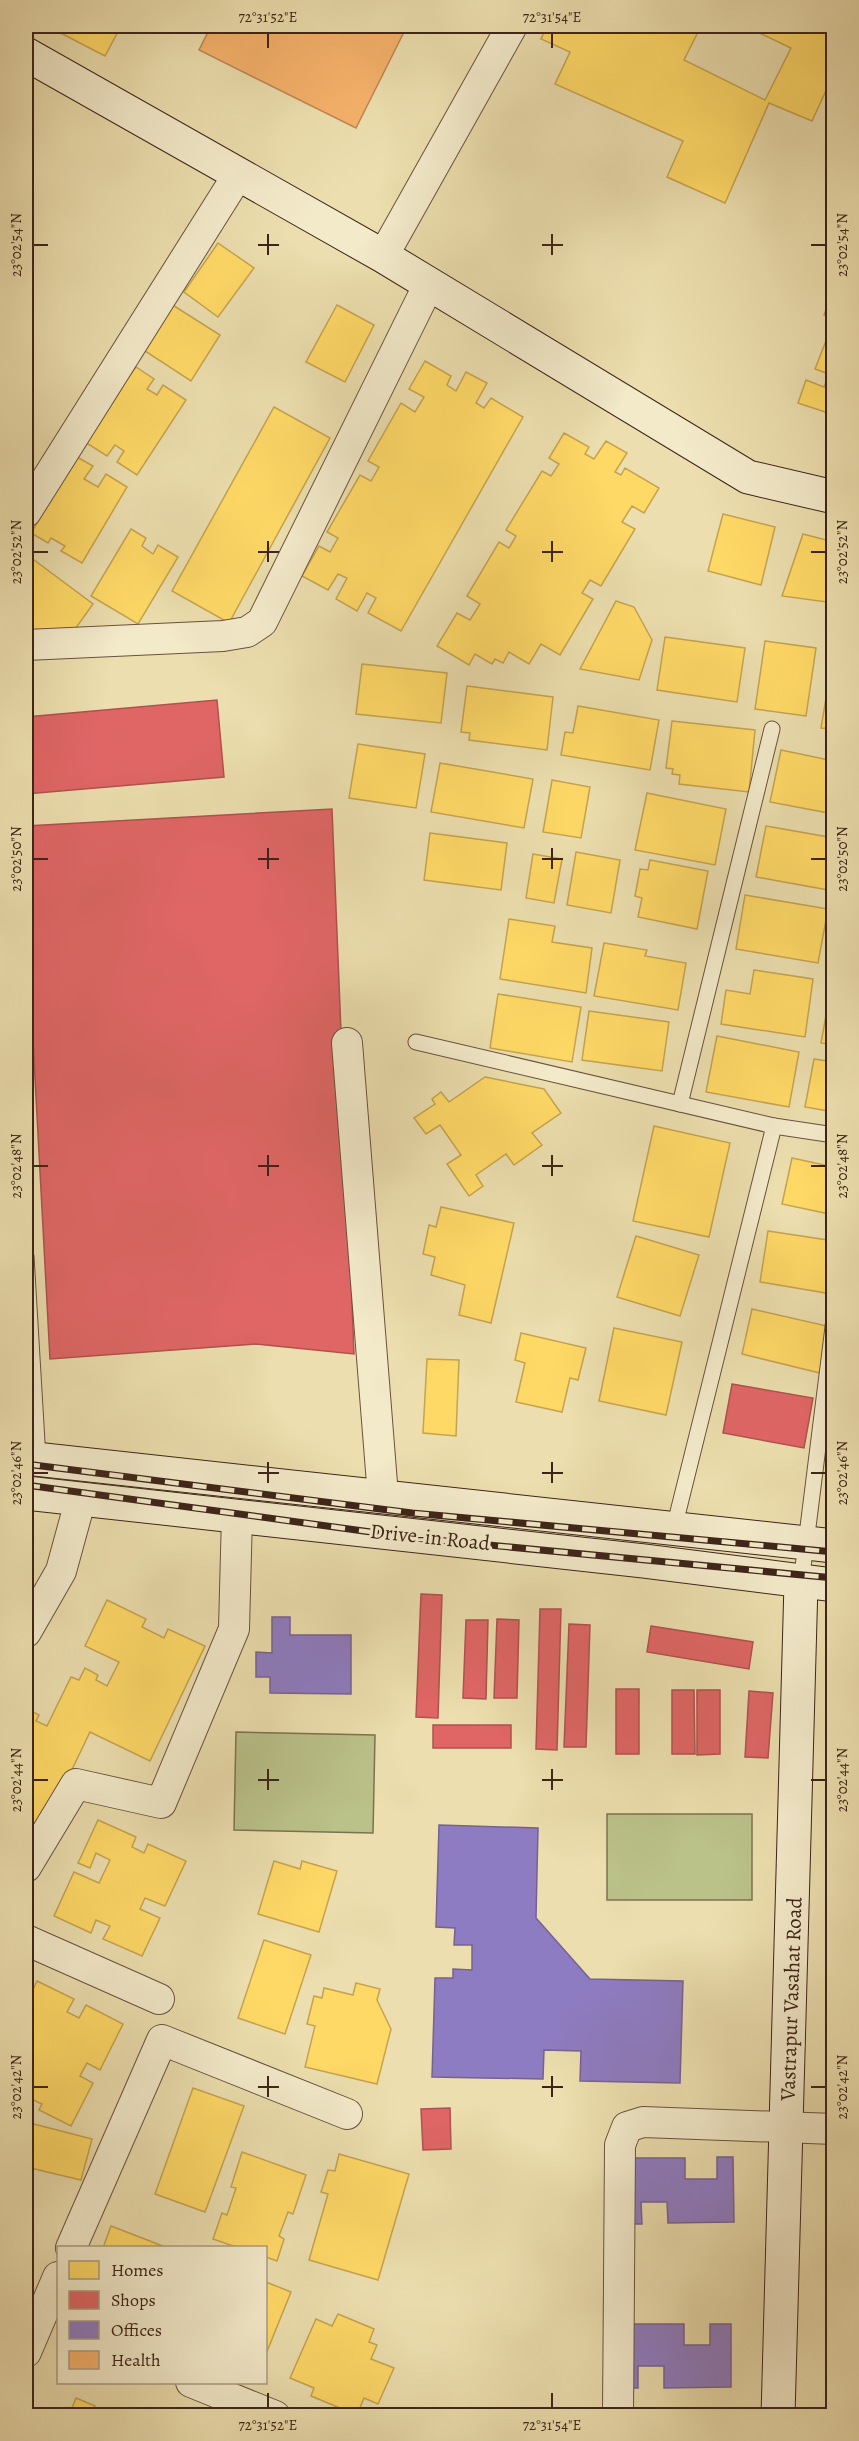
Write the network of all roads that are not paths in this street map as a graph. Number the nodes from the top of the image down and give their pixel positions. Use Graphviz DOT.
graph roads {
  1 [pos="512,26"];
  2 [pos="26,54"];
  3 [pos="238,174"];
  4 [pos="383,256"];
  5 [pos="429,285"];
  6 [pos="834,496"];
  7 [pos="26,512"];
  8 [pos="26,645"];
  9 [pos="772,729"];
  10 [pos="416,1042"];
  11 [pos="347,1043"];
  12 [pos="680,1104"];
  13 [pos="774,1126"];
  14 [pos="834,1135"];
  15 [pos="26,1256"];
  16 [pos="834,1319"];
  17 [pos="32,1459"];
  18 [pos="26,1492"];
  19 [pos="383,1496"];
  20 [pos="81,1498"];
  21 [pos="237,1515"];
  22 [pos="674,1528"];
  23 [pos="820,1544"];
  24 [pos="801,1583"];
  25 [pos="834,1585"];
  26 [pos="26,1632"];
  27 [pos="26,1867"];
  28 [pos="26,1940"];
  29 [pos="159,1999"];
  30 [pos="347,2114"];
  31 [pos="787,2126"];
  32 [pos="834,2129"];
  33 [pos="71,2246"];
  34 [pos="57,2280"];
  35 [pos="41,2324"];
  36 [pos="26,2352"];
  37 [pos="196,2384"];
  38 [pos="275,2415"];
  39 [pos="618,2415"];
  40 [pos="778,2415"];
  1 -- 4 [label="street"];
  2 -- 3 [label="street"];
  3 -- 4 [label="street"];
  3 -- 7 [label="street"];
  4 -- 5 [label="street"];
  5 -- 6 [label="street"];
  5 -- 8 [label="street"];
  9 -- 12 [label="lane"];
  10 -- 12 [label="lane"];
  11 -- 19 [label="street"];
  12 -- 13 [label="lane"];
  13 -- 14 [label="lane"];
  13 -- 22 [label="lane"];
  15 -- 17 [label="lane"];
  16 -- 23 [label="lane"];
  17 -- 19 [label="street, Drive-in Road"];
  18 -- 20 [label="street, Drive-in Road"];
  19 -- 22 [label="street, Drive-in Road"];
  20 -- 21 [label="street, Drive-in Road"];
  20 -- 26 [label="street"];
  21 -- 24 [label="street, Drive-in Road"];
  21 -- 27 [label="street"];
  22 -- 23 [label="street, Drive-in Road"];
  23 -- 24 [label="lane"];
  24 -- 25 [label="street, Drive-in Road"];
  24 -- 31 [label="street, Vastrapur Vasahat Road"];
  28 -- 29 [label="street"];
  30 -- 33 [label="street"];
  31 -- 32 [label="street"];
  31 -- 39 [label="street"];
  31 -- 40 [label="street, Vastrapur Vasahat Road"];
  34 -- 35 [label="street"];
  35 -- 36 [label="street"];
  37 -- 38 [label="street"];
}
